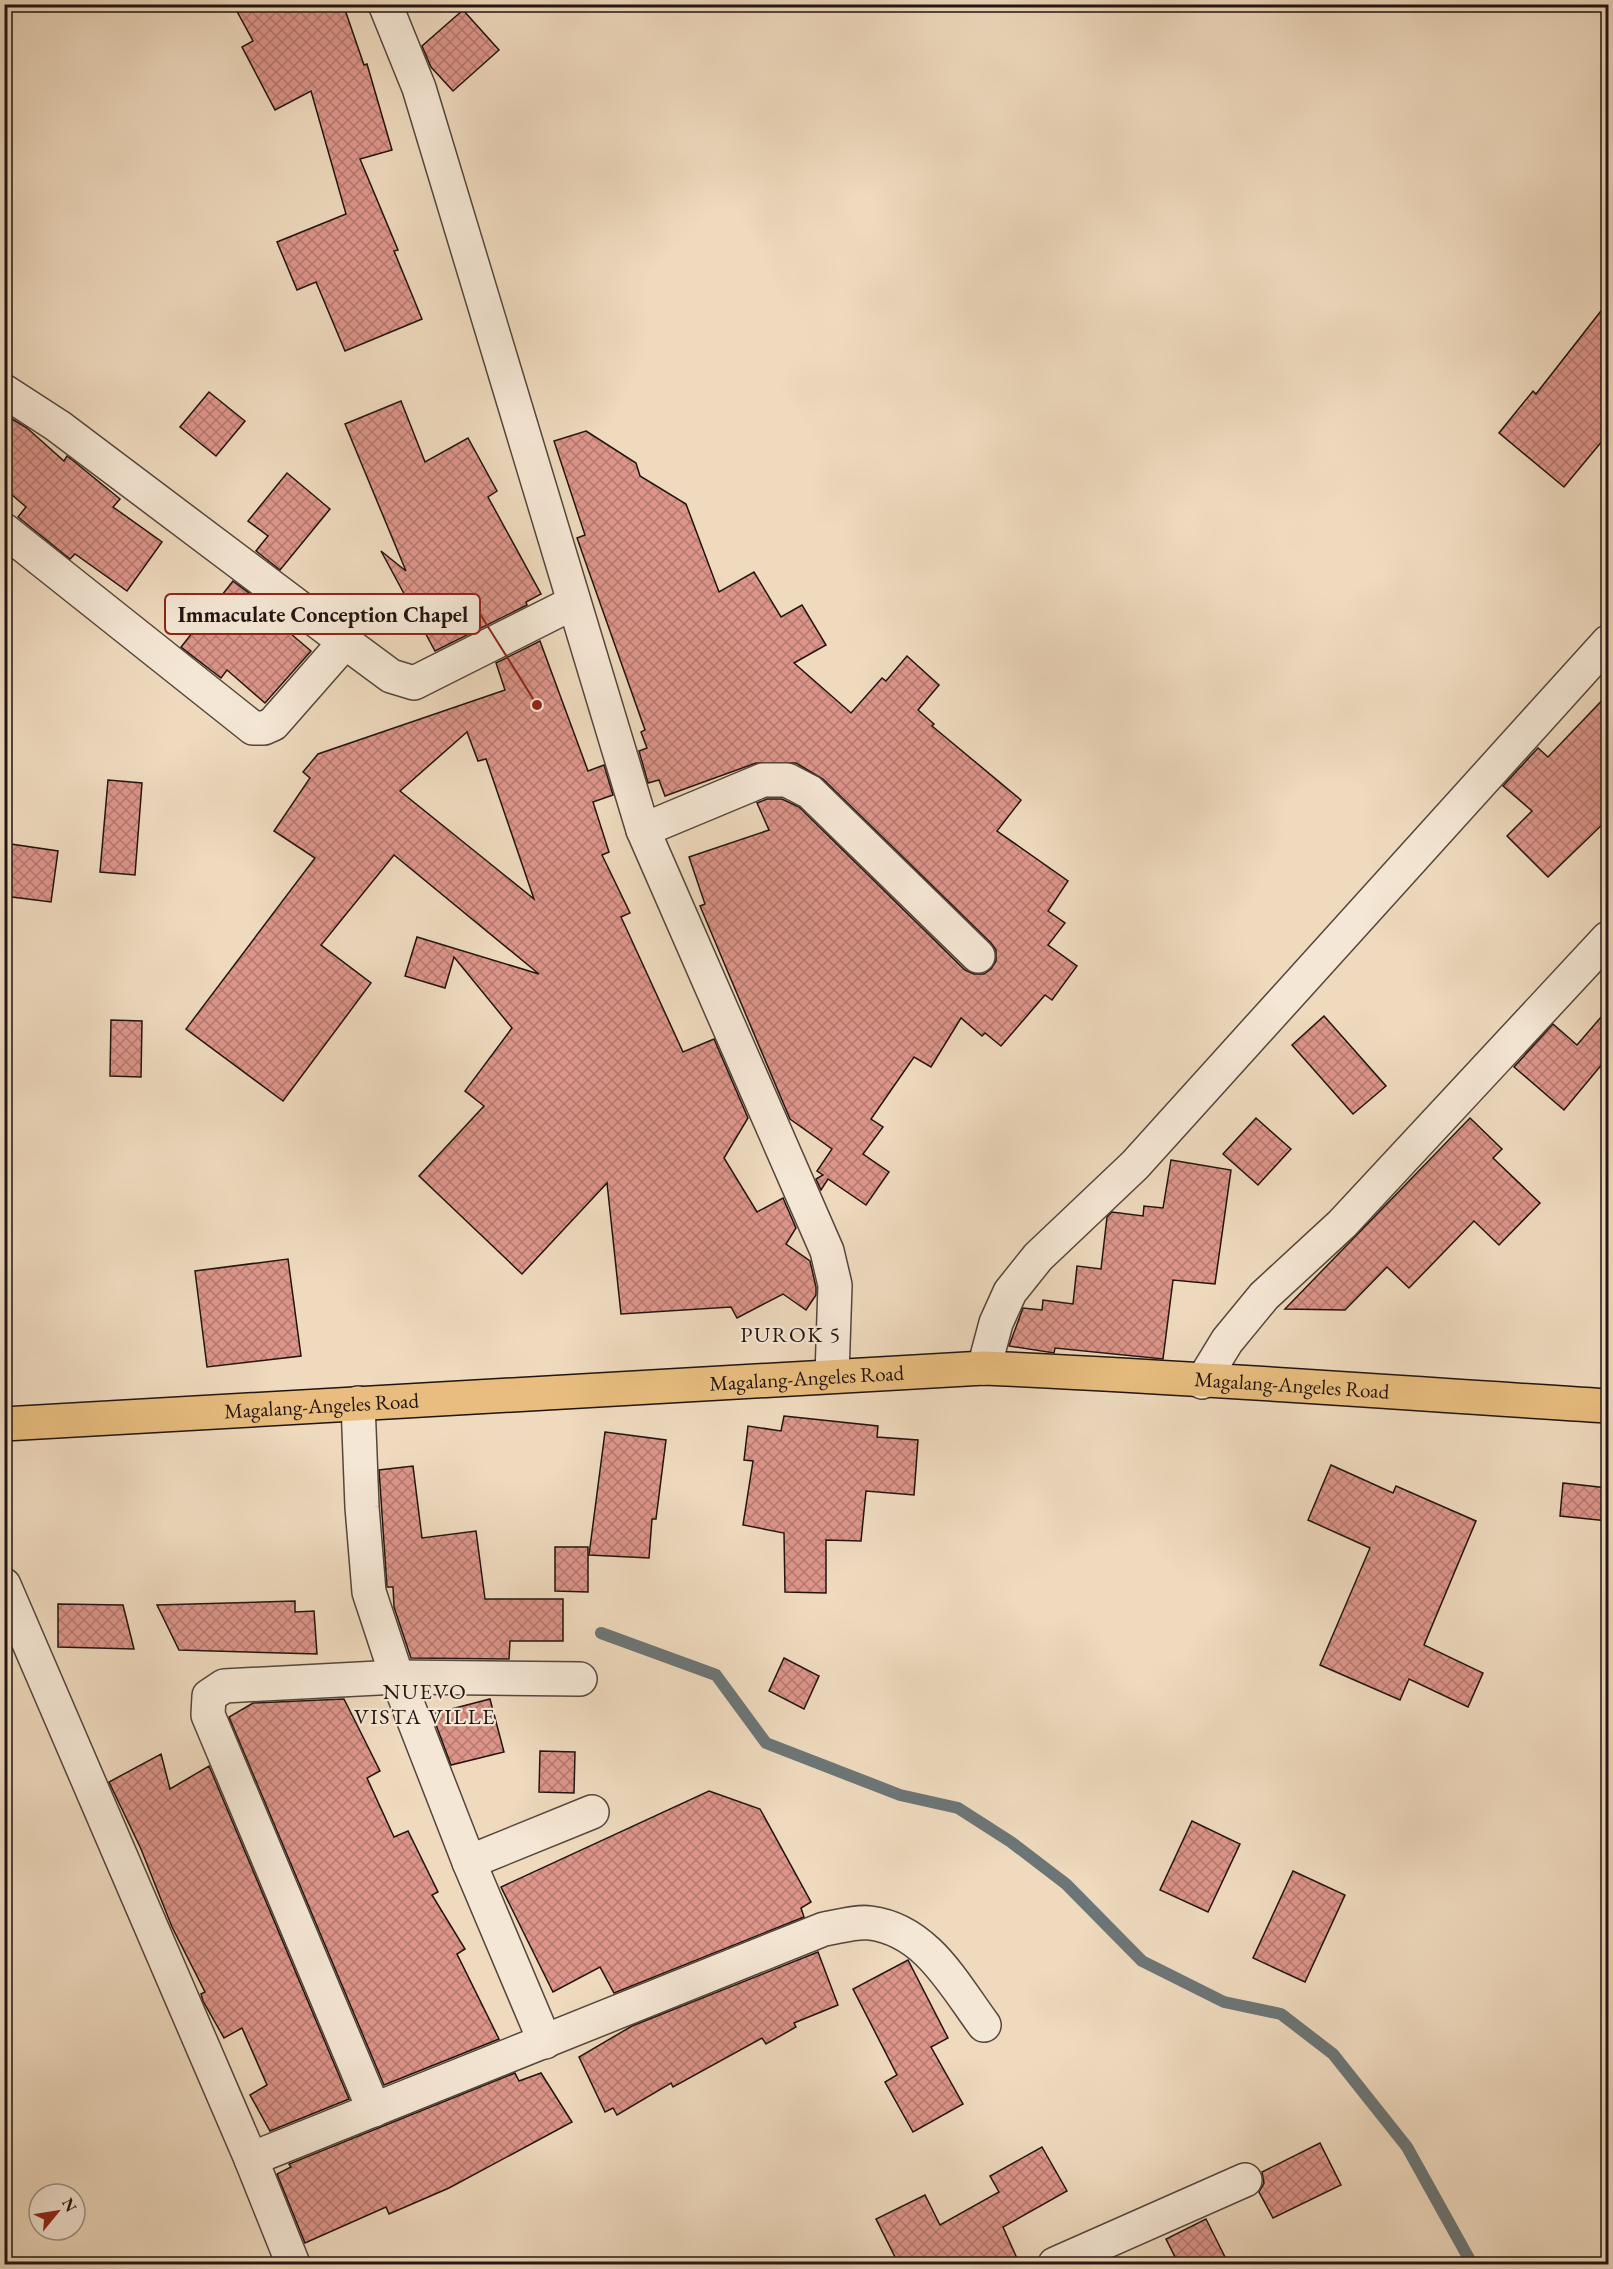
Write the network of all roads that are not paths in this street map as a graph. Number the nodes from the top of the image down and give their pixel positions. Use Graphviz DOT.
graph roads {
  1 [pos="385,4"];
  2 [pos="4,391"];
  3 [pos="4,530"];
  4 [pos="573,603"];
  5 [pos="345,642"];
  6 [pos="1608,642"];
  7 [pos="643,830"];
  8 [pos="1608,938"];
  9 [pos="978,956"];
  10 [pos="984,1368"];
  11 [pos="832,1375"];
  12 [pos="1202,1382"];
  13 [pos="358,1403"];
  14 [pos="1608,1406"];
  15 [pos="4,1424"];
  16 [pos="4,1585"];
  17 [pos="397,1677"];
  18 [pos="580,1678"];
  19 [pos="592,1812"];
  20 [pos="469,1862"];
  21 [pos="984,2025"];
  22 [pos="545,2042"];
  23 [pos="374,2110"];
  24 [pos="251,2159"];
  25 [pos="1245,2180"];
  26 [pos="293,2265"];
  27 [pos="1055,2265"];
  1 -- 4 [label="street"];
  2 -- 5 [label="street"];
  3 -- 5 [label="street"];
  4 -- 5 [label="street"];
  4 -- 7 [label="street"];
  6 -- 10 [label="street"];
  7 -- 9 [label="street"];
  7 -- 11 [label="street"];
  8 -- 12 [label="street"];
  10 -- 11 [label="main road, Magalang-Angeles Road"];
  10 -- 12 [label="main road, Magalang-Angeles Road"];
  11 -- 13 [label="main road, Magalang-Angeles Road"];
  12 -- 14 [label="main road, Magalang-Angeles Road"];
  13 -- 15 [label="main road, Magalang-Angeles Road"];
  13 -- 17 [label="street"];
  16 -- 24 [label="street"];
  17 -- 18 [label="street"];
  17 -- 20 [label="street"];
  17 -- 23 [label="street"];
  19 -- 20 [label="street"];
  20 -- 22 [label="street"];
  21 -- 22 [label="street"];
  22 -- 23 [label="street"];
  23 -- 24 [label="street"];
  24 -- 26 [label="street"];
  25 -- 27 [label="street"];
}
